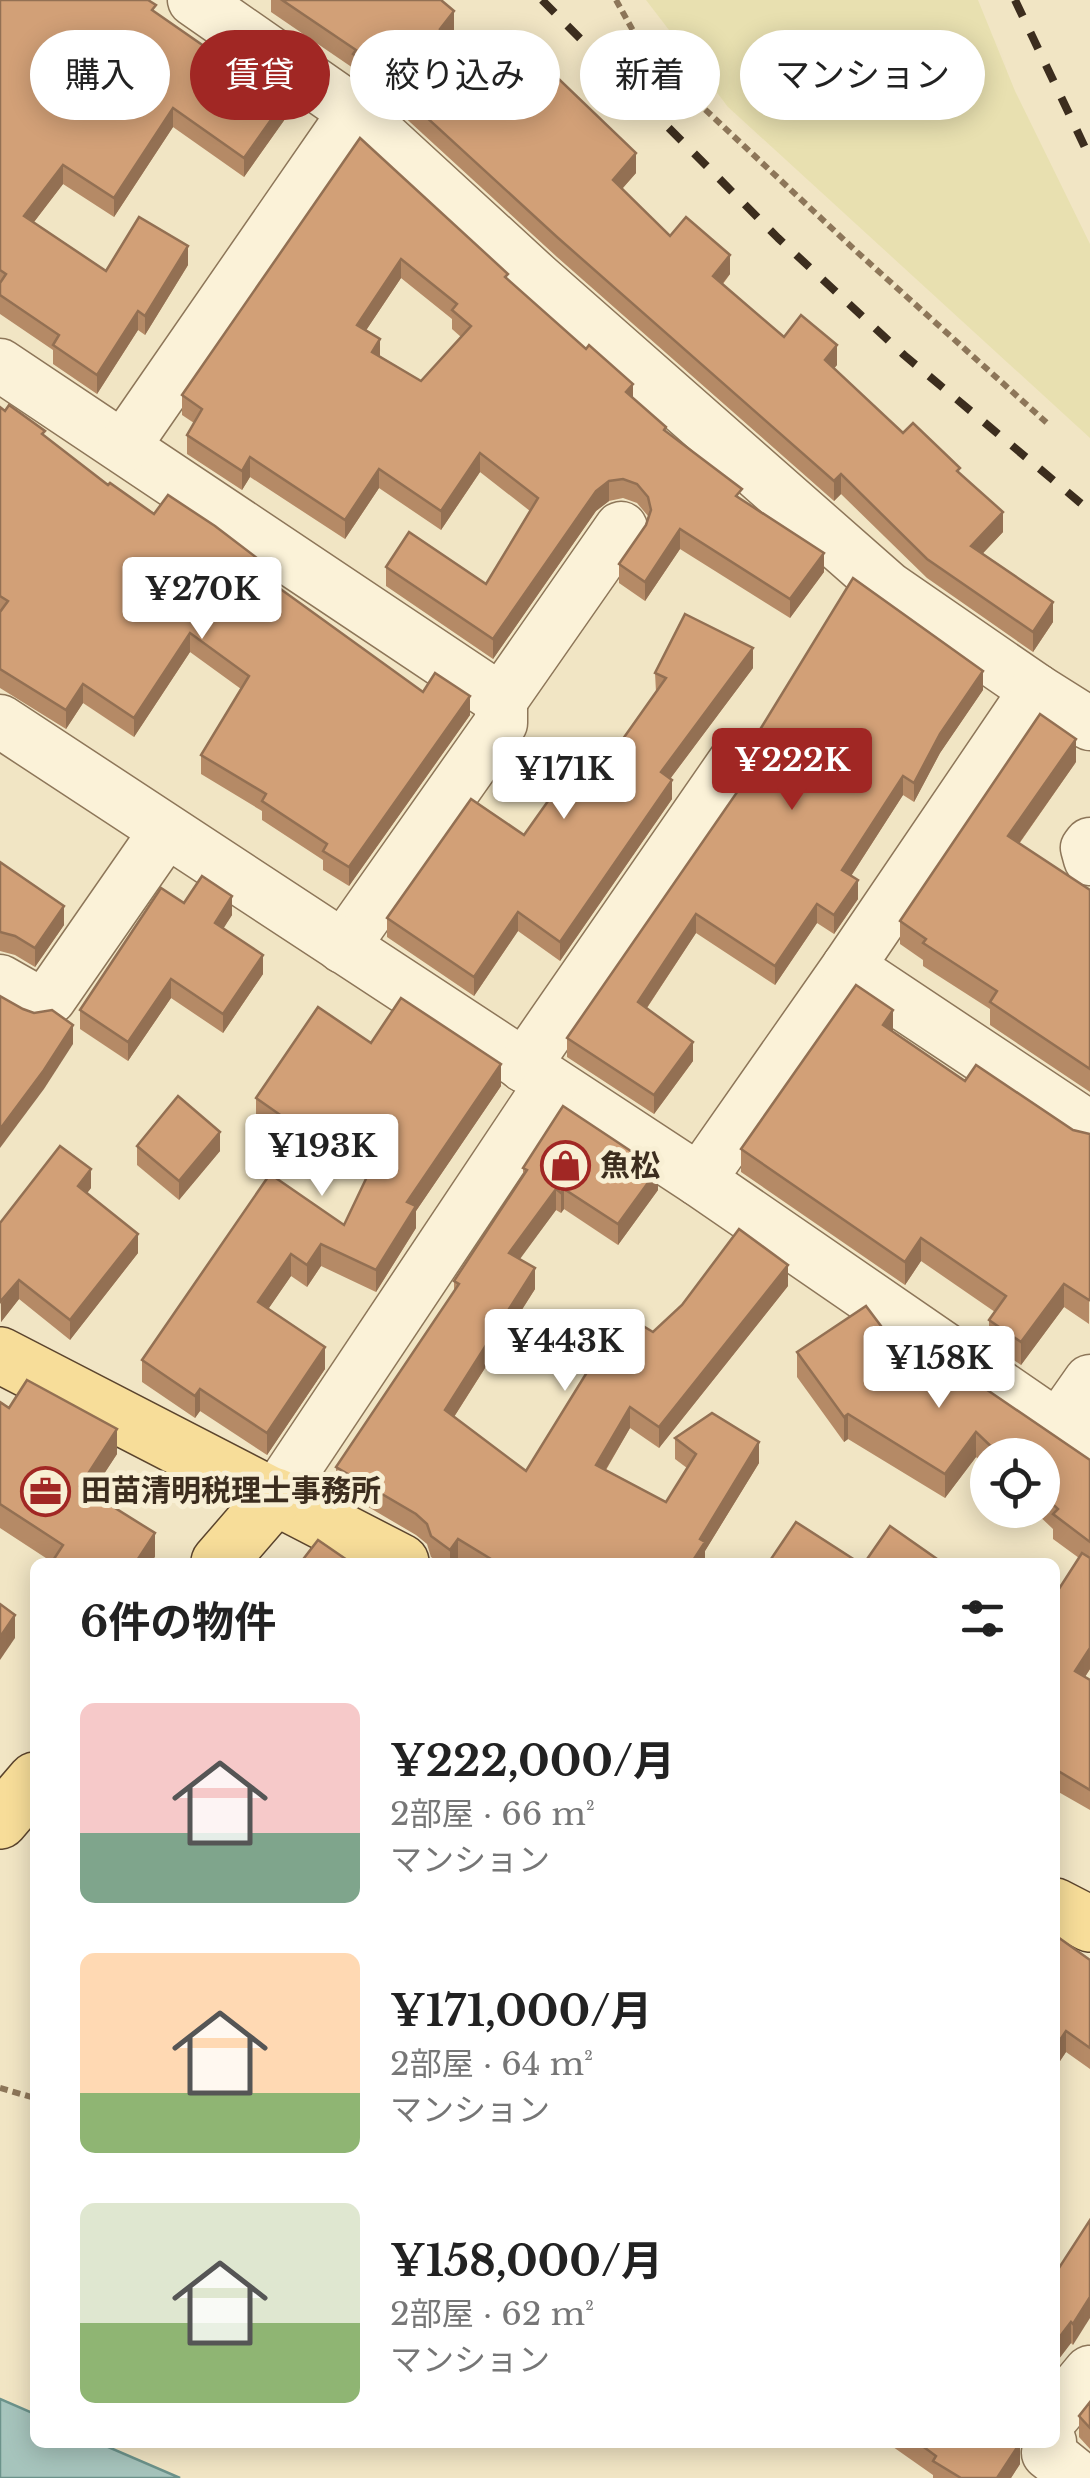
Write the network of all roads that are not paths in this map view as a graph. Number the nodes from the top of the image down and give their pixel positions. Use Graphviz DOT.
graph roads {
  1 [pos="194,0"];
  2 [pos="350,109"];
  3 [pos="350,119"];
  4 [pos="364,120"];
  5 [pos="0,365"];
  6 [pos="124,446"];
  7 [pos="621,528"];
  8 [pos="1036,690"];
  9 [pos="502,700"];
  10 [pos="0,720"];
  11 [pos="1090,724"];
  12 [pos="735,761"];
  13 [pos="166,831"];
  14 [pos="1090,844"];
  15 [pos="1090,859"];
  16 [pos="343,947"];
  17 [pos="848,968"];
  18 [pos="0,982"];
  19 [pos="537,1075"];
  20 [pos="1090,1128"];
  21 [pos="699,1180"];
  22 [pos="0,1355"];
  23 [pos="1090,1381"];
  24 [pos="1074,1438"];
  25 [pos="276,1496"];
  26 [pos="222,1558"];
  27 [pos="392,1558"];
  28 [pos="30,1786"];
  29 [pos="0,1822"];
  30 [pos="1060,1909"];
  31 [pos="1090,1924"];
  32 [pos="1090,2372"];
  33 [pos="1060,2415"];
  34 [pos="1049,2448"];
  35 [pos="1079,2478"];
  1 -- 2 [label="lane"];
  3 -- 6 [label="lane"];
  4 -- 8 [label="lane"];
  5 -- 6 [label="lane"];
  6 -- 9 [label="lane"];
  7 -- 9 [label="lane"];
  8 -- 11 [label="lane"];
  8 -- 17 [label="lane"];
  9 -- 16 [label="lane"];
  10 -- 13 [label="lane"];
  12 -- 19 [label="lane"];
  13 -- 16 [label="lane"];
  13 -- 18 [label="lane"];
  14 -- 15 [label="lane"];
  16 -- 19 [label="lane"];
  17 -- 20 [label="lane"];
  17 -- 21 [label="lane"];
  19 -- 21 [label="lane"];
  19 -- 25 [label="lane"];
  21 -- 24 [label="lane"];
  22 -- 25 [label="main road"];
  23 -- 24 [label="lane"];
  25 -- 26 [label="main road"];
  25 -- 27 [label="main road"];
  28 -- 29 [label="main road"];
  30 -- 31 [label="main road"];
  32 -- 33 [label="lane"];
  34 -- 35 [label="lane"];
}
